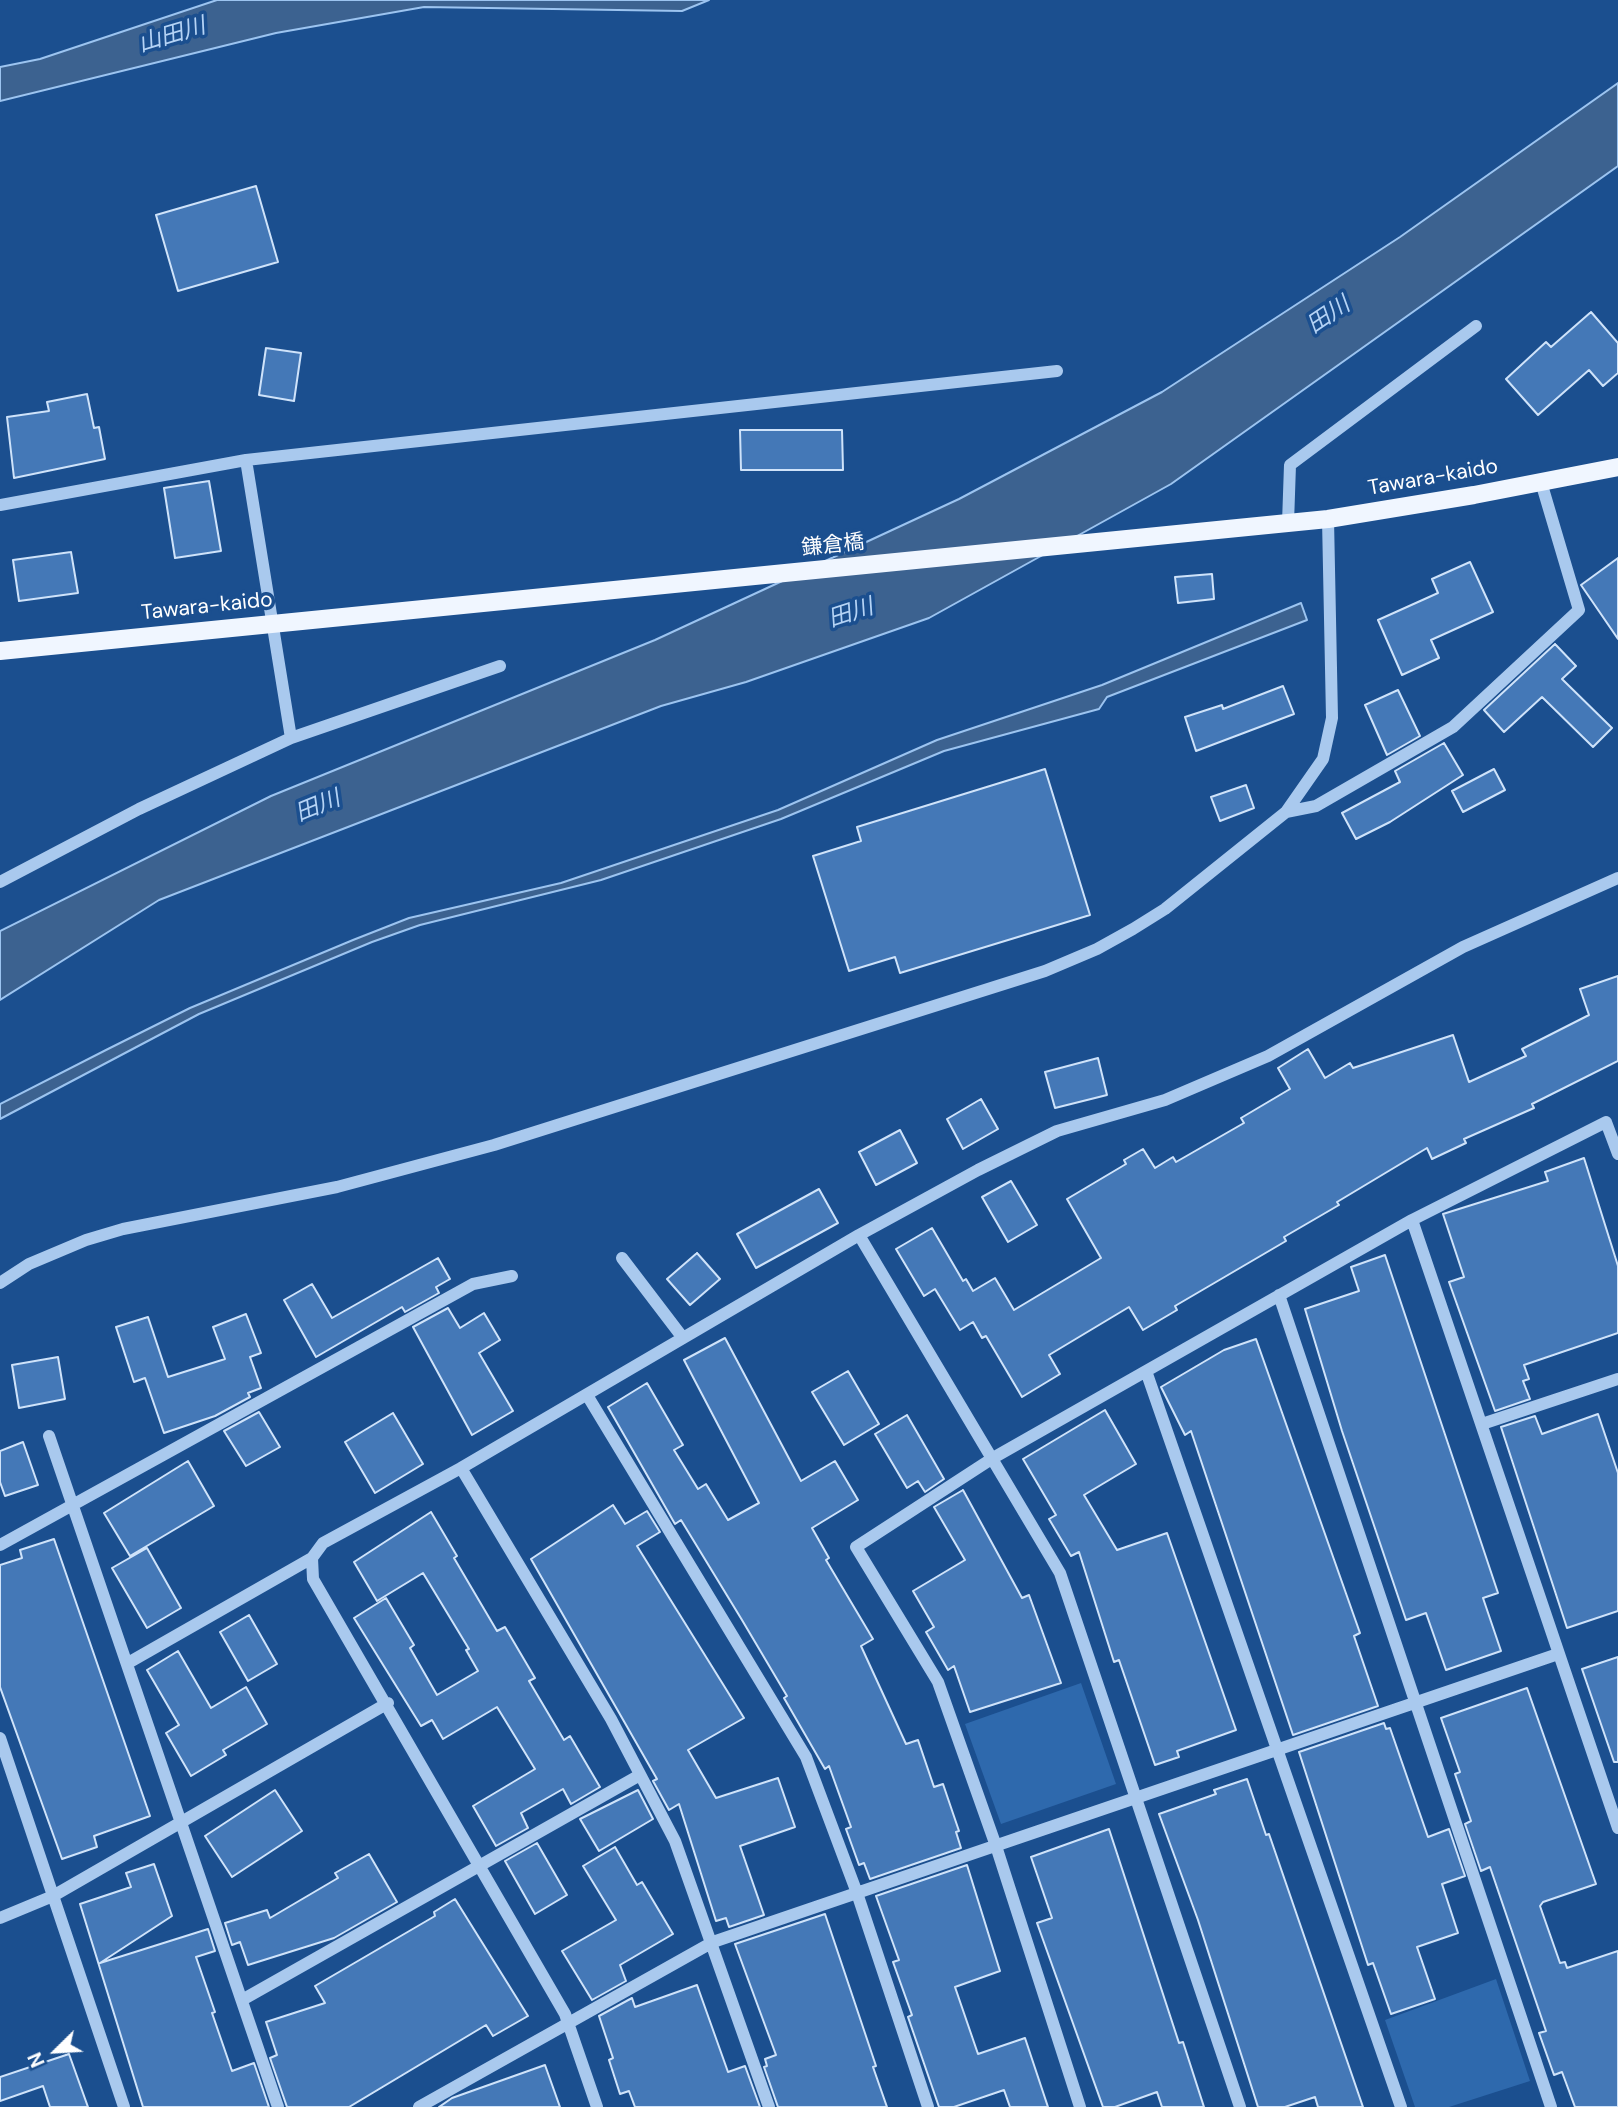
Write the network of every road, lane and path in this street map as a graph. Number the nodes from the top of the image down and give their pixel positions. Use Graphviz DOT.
graph roads {
  1 [pos="1476,326"];
  2 [pos="1057,371"];
  3 [pos="246,460"];
  4 [pos="1618,467"];
  5 [pos="1541,482"];
  6 [pos="0,505"];
  7 [pos="1328,519"];
  8 [pos="1288,523"];
  9 [pos="1254,527"];
  10 [pos="418,610"];
  11 [pos="274,623"];
  12 [pos="0,651"];
  13 [pos="500,666"];
  14 [pos="291,738"];
  15 [pos="1286,812"];
  16 [pos="1618,878"];
  17 [pos="0,882"];
  18 [pos="1618,1154"];
  19 [pos="1412,1220"];
  20 [pos="859,1236"];
  21 [pos="621,1258"];
  22 [pos="512,1276"];
  23 [pos="0,1283"];
  24 [pos="1279,1295"];
  25 [pos="684,1338"];
  26 [pos="1146,1371"];
  27 [pos="1618,1379"];
  28 [pos="587,1395"];
  29 [pos="1482,1424"];
  30 [pos="49,1436"];
  31 [pos="993,1458"];
  32 [pos="461,1468"];
  33 [pos="74,1504"];
  34 [pos="0,1545"];
  35 [pos="312,1558"];
  36 [pos="1558,1654"];
  37 [pos="128,1663"];
  38 [pos="1417,1702"];
  39 [pos="388,1703"];
  40 [pos="0,1738"];
  41 [pos="1279,1749"];
  42 [pos="640,1774"];
  43 [pos="1136,1798"];
  44 [pos="182,1822"];
  45 [pos="1618,1828"];
  46 [pos="996,1846"];
  47 [pos="481,1866"];
  48 [pos="857,1893"];
  49 [pos="53,1896"];
  50 [pos="0,1918"];
  51 [pos="712,1942"];
  52 [pos="242,2000"];
  53 [pos="569,2022"];
  54 [pos="434,2103"];
  55 [pos="124,2107"];
  56 [pos="278,2107"];
  57 [pos="419,2107"];
  58 [pos="597,2107"];
  59 [pos="769,2107"];
  60 [pos="928,2107"];
  61 [pos="1080,2107"];
  62 [pos="1240,2107"];
  63 [pos="1401,2107"];
  64 [pos="1551,2107"];
  1 -- 8 [label="street"];
  2 -- 3 [label="street"];
  3 -- 6 [label="street"];
  3 -- 11 [label="street"];
  4 -- 5 [label="main road, Tawara-kaido"];
  5 -- 7 [label="main road, Tawara-kaido"];
  5 -- 15 [label="street"];
  7 -- 8 [label="main road, Tawara-kaido"];
  7 -- 15 [label="street"];
  8 -- 9 [label="main road, Tawara-kaido"];
  9 -- 10 [label="main road, 鎌倉橋"];
  10 -- 11 [label="main road, Tawara-kaido"];
  11 -- 12 [label="main road, Tawara-kaido"];
  11 -- 14 [label="street"];
  13 -- 14 [label="street"];
  14 -- 17 [label="street"];
  15 -- 23 [label="street"];
  16 -- 20 [label="street"];
  18 -- 19 [label="street"];
  19 -- 24 [label="street"];
  19 -- 29 [label="street"];
  20 -- 25 [label="street"];
  20 -- 31 [label="street"];
  21 -- 25 [label="street"];
  22 -- 33 [label="street"];
  24 -- 26 [label="street"];
  24 -- 38 [label="street"];
  25 -- 28 [label="street"];
  26 -- 31 [label="street"];
  26 -- 41 [label="street"];
  27 -- 29 [label="street"];
  28 -- 32 [label="street"];
  28 -- 48 [label="street"];
  29 -- 36 [label="street"];
  30 -- 33 [label="street"];
  31 -- 43 [label="street"];
  31 -- 46 [label="street"];
  32 -- 35 [label="street"];
  32 -- 42 [label="street"];
  33 -- 34 [label="street"];
  33 -- 37 [label="street"];
  35 -- 37 [label="street"];
  35 -- 39 [label="street"];
  36 -- 38 [label="street"];
  36 -- 45 [label="street"];
  37 -- 44 [label="street"];
  38 -- 41 [label="street"];
  38 -- 64 [label="street"];
  39 -- 44 [label="street"];
  39 -- 47 [label="street"];
  40 -- 49 [label="street"];
  41 -- 43 [label="street"];
  41 -- 63 [label="street"];
  42 -- 47 [label="street"];
  42 -- 51 [label="street"];
  43 -- 46 [label="street"];
  43 -- 62 [label="street"];
  44 -- 49 [label="street"];
  44 -- 52 [label="street"];
  46 -- 48 [label="street"];
  46 -- 61 [label="street"];
  47 -- 52 [label="street"];
  47 -- 53 [label="street"];
  48 -- 51 [label="street"];
  48 -- 60 [label="street"];
  49 -- 50 [label="street"];
  49 -- 55 [label="street"];
  51 -- 53 [label="street"];
  51 -- 59 [label="street"];
  52 -- 56 [label="street"];
  53 -- 54 [label="street"];
  53 -- 58 [label="street"];
  54 -- 57 [label="street"];
}
